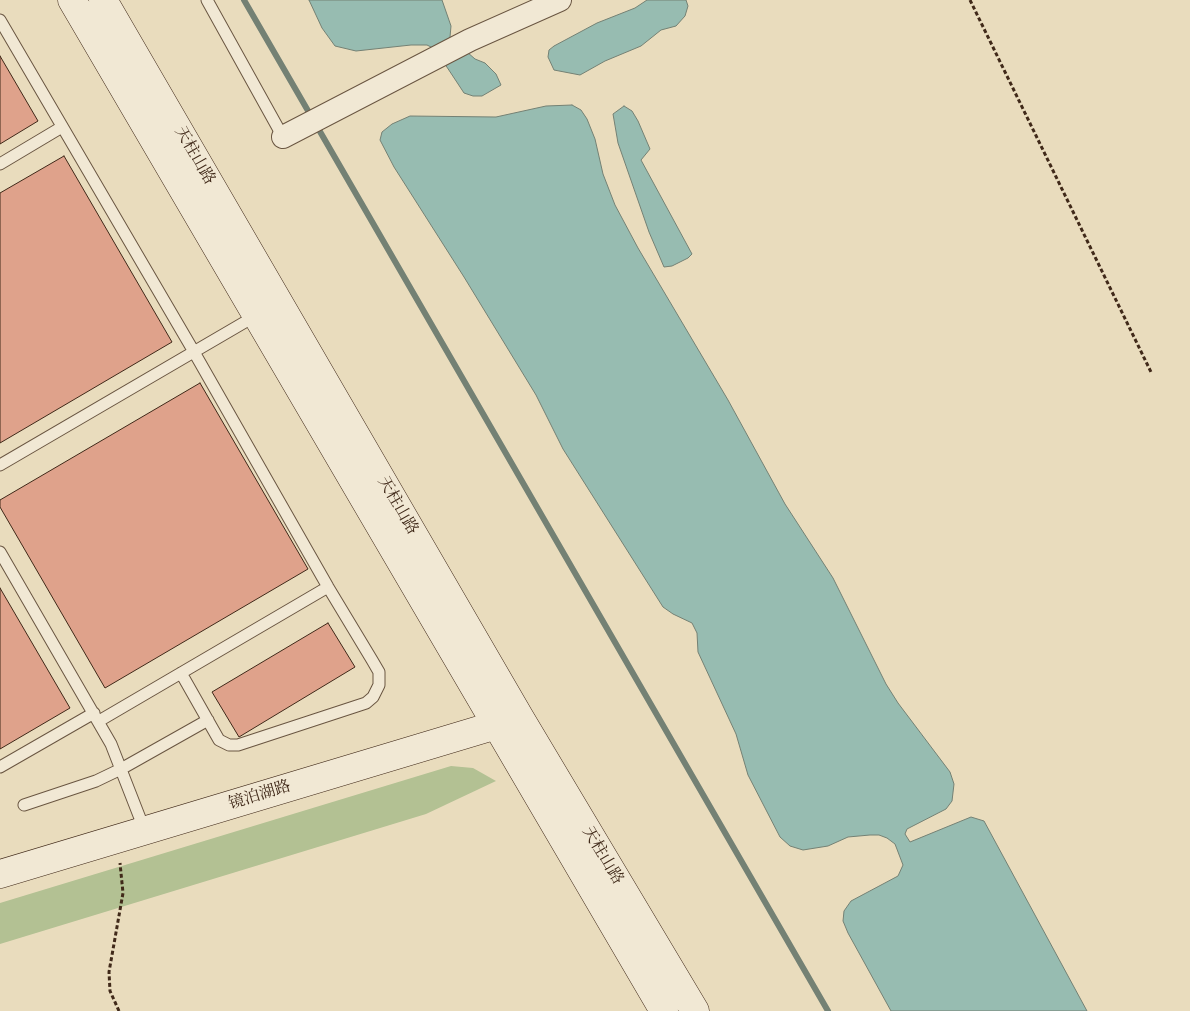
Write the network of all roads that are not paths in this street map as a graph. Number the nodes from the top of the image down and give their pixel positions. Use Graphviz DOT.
graph roads {
  1 [pos="72,0"];
  2 [pos="102,0"];
  3 [pos="207,0"];
  4 [pos="560,0"];
  5 [pos="0,20"];
  6 [pos="62,127"];
  7 [pos="283,137"];
  8 [pos="0,164"];
  9 [pos="257,315"];
  10 [pos="194,352"];
  11 [pos="0,465"];
  12 [pos="0,552"];
  13 [pos="328,587"];
  14 [pos="181,673"];
  15 [pos="97,717"];
  16 [pos="208,720"];
  17 [pos="508,722"];
  18 [pos="0,767"];
  19 [pos="121,769"];
  20 [pos="24,805"];
  21 [pos="145,831"];
  22 [pos="0,874"];
  23 [pos="664,1011"];
  24 [pos="695,1011"];
  1 -- 9 [label="street, 天柱山路"];
  2 -- 17 [label="street, 天柱山路"];
  3 -- 7 [label="lane"];
  4 -- 7 [label="street"];
  5 -- 6 [label="lane"];
  6 -- 8 [label="lane"];
  6 -- 10 [label="lane"];
  9 -- 10 [label="lane"];
  9 -- 17 [label="street, 天柱山路"];
  10 -- 11 [label="lane"];
  10 -- 13 [label="lane"];
  12 -- 15 [label="lane"];
  13 -- 14 [label="lane"];
  13 -- 16 [label="lane"];
  14 -- 15 [label="lane"];
  14 -- 16 [label="lane"];
  15 -- 18 [label="lane"];
  15 -- 19 [label="lane"];
  16 -- 19 [label="lane"];
  17 -- 21 [label="street, 镜泊湖路"];
  17 -- 23 [label="street, 天柱山路"];
  17 -- 24 [label="street, 天柱山路"];
  19 -- 20 [label="lane"];
  19 -- 21 [label="lane"];
  21 -- 22 [label="street, 镜泊湖路"];
}
